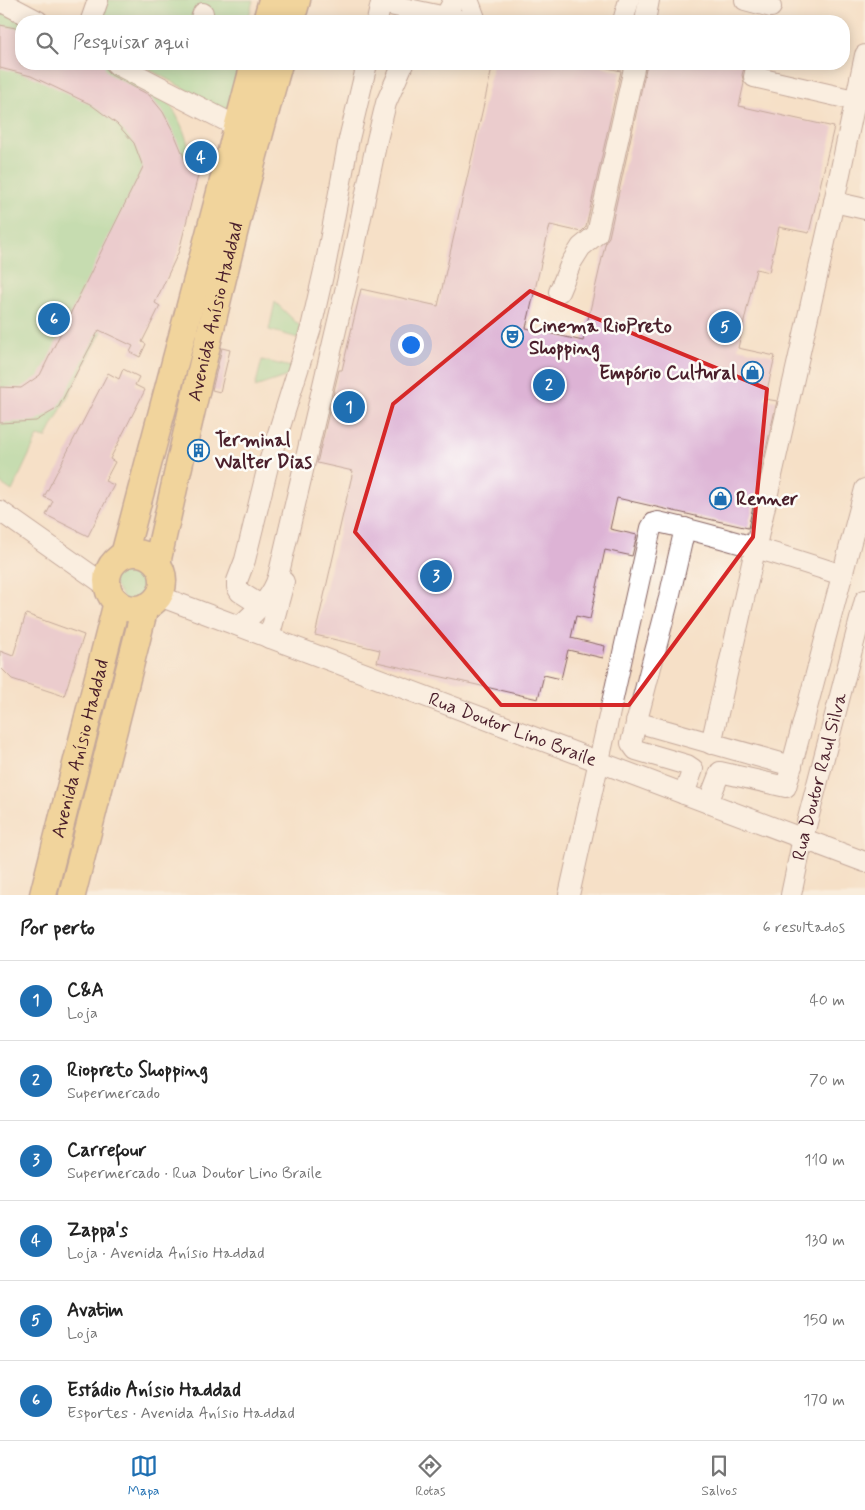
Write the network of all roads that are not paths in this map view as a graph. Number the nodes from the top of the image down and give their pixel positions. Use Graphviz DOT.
graph roads {
  1 [pos="98,0"];
  2 [pos="629,0"];
  3 [pos="649,0"];
  4 [pos="745,0"];
  5 [pos="0,1"];
  6 [pos="291,5"];
  7 [pos="770,9"];
  8 [pos="454,12"];
  9 [pos="27,15"];
  10 [pos="93,15"];
  11 [pos="275,15"];
  12 [pos="378,15"];
  13 [pos="625,15"];
  14 [pos="645,15"];
  15 [pos="865,55"];
  16 [pos="127,70"];
  17 [pos="253,70"];
  18 [pos="276,70"];
  19 [pos="366,70"];
  20 [pos="400,70"];
  21 [pos="634,70"];
  22 [pos="756,70"];
  23 [pos="854,100"];
  24 [pos="242,135"];
  25 [pos="834,202"];
  26 [pos="865,209"];
  27 [pos="559,292"];
  28 [pos="865,489"];
  29 [pos="0,512"];
  30 [pos="685,528"];
  31 [pos="755,547"];
  32 [pos="158,563"];
  33 [pos="842,575"];
  34 [pos="110,578"];
  35 [pos="285,579"];
  36 [pos="865,600"];
  37 [pos="152,602"];
  38 [pos="262,606"];
  39 [pos="240,626"];
  40 [pos="860,636"];
  41 [pos="269,638"];
  42 [pos="636,722"];
  43 [pos="703,742"];
  44 [pos="598,761"];
  45 [pos="673,761"];
  46 [pos="792,766"];
  47 [pos="684,794"];
  48 [pos="708,803"];
  49 [pos="803,838"];
  50 [pos="865,862"];
  51 [pos="43,895"];
  52 [pos="72,895"];
  53 [pos="569,895"];
  54 [pos="790,895"];
  1 -- 10 [label="street"];
  2 -- 13 [label="street"];
  3 -- 14 [label="street"];
  4 -- 7 [label="street"];
  5 -- 9 [label="street"];
  6 -- 11 [label="main road"];
  8 -- 12 [label="street"];
  15 -- 23 [label="street"];
  16 -- 24 [label="street"];
  17 -- 24 [label="main road, Avenida Anísio Haddad"];
  18 -- 24 [label="main road, Avenida Anísio Haddad"];
  19 -- 38 [label="street"];
  20 -- 38 [label="street"];
  21 -- 27 [label="street"];
  22 -- 23 [label="street"];
  23 -- 25 [label="street"];
  24 -- 32 [label="main road, Avenida Anísio Haddad"];
  24 -- 34 [label="main road, Avenida Anísio Haddad"];
  25 -- 26 [label="street"];
  25 -- 31 [label="street"];
  28 -- 33 [label="street"];
  29 -- 34 [label="street"];
  30 -- 31 [label="street"];
  30 -- 42 [label="street"];
  30 -- 44 [label="street"];
  31 -- 33 [label="street"];
  31 -- 43 [label="street"];
  32 -- 34 [label="main road"];
  32 -- 37 [label="main road"];
  33 -- 46 [label="street"];
  34 -- 37 [label="main road"];
  34 -- 51 [label="main road, Avenida Anísio Haddad"];
  35 -- 41 [label="street"];
  36 -- 40 [label="street, Rua Doutor Raul Silva"];
  37 -- 39 [label="street, Rua Doutor Lino Braile"];
  37 -- 52 [label="main road, Avenida Anísio Haddad"];
  38 -- 39 [label="street"];
  39 -- 41 [label="street, Rua Doutor Lino Braile"];
  40 -- 49 [label="street, Rua Doutor Raul Silva"];
  41 -- 44 [label="street, Rua Doutor Lino Braile"];
  42 -- 43 [label="street"];
  42 -- 45 [label="street"];
  43 -- 45 [label="street"];
  43 -- 46 [label="street"];
  44 -- 47 [label="street, Rua Doutor Lino Braile"];
  44 -- 53 [label="street"];
  45 -- 47 [label="street"];
  46 -- 48 [label="street"];
  47 -- 48 [label="street, Rua Doutor Lino Braile"];
  48 -- 49 [label="street, Rua Doutor Lino Braile"];
  49 -- 50 [label="street, Rua Doutor Lino Braile"];
  49 -- 54 [label="street, Rua Doutor Raul Silva"];
}
